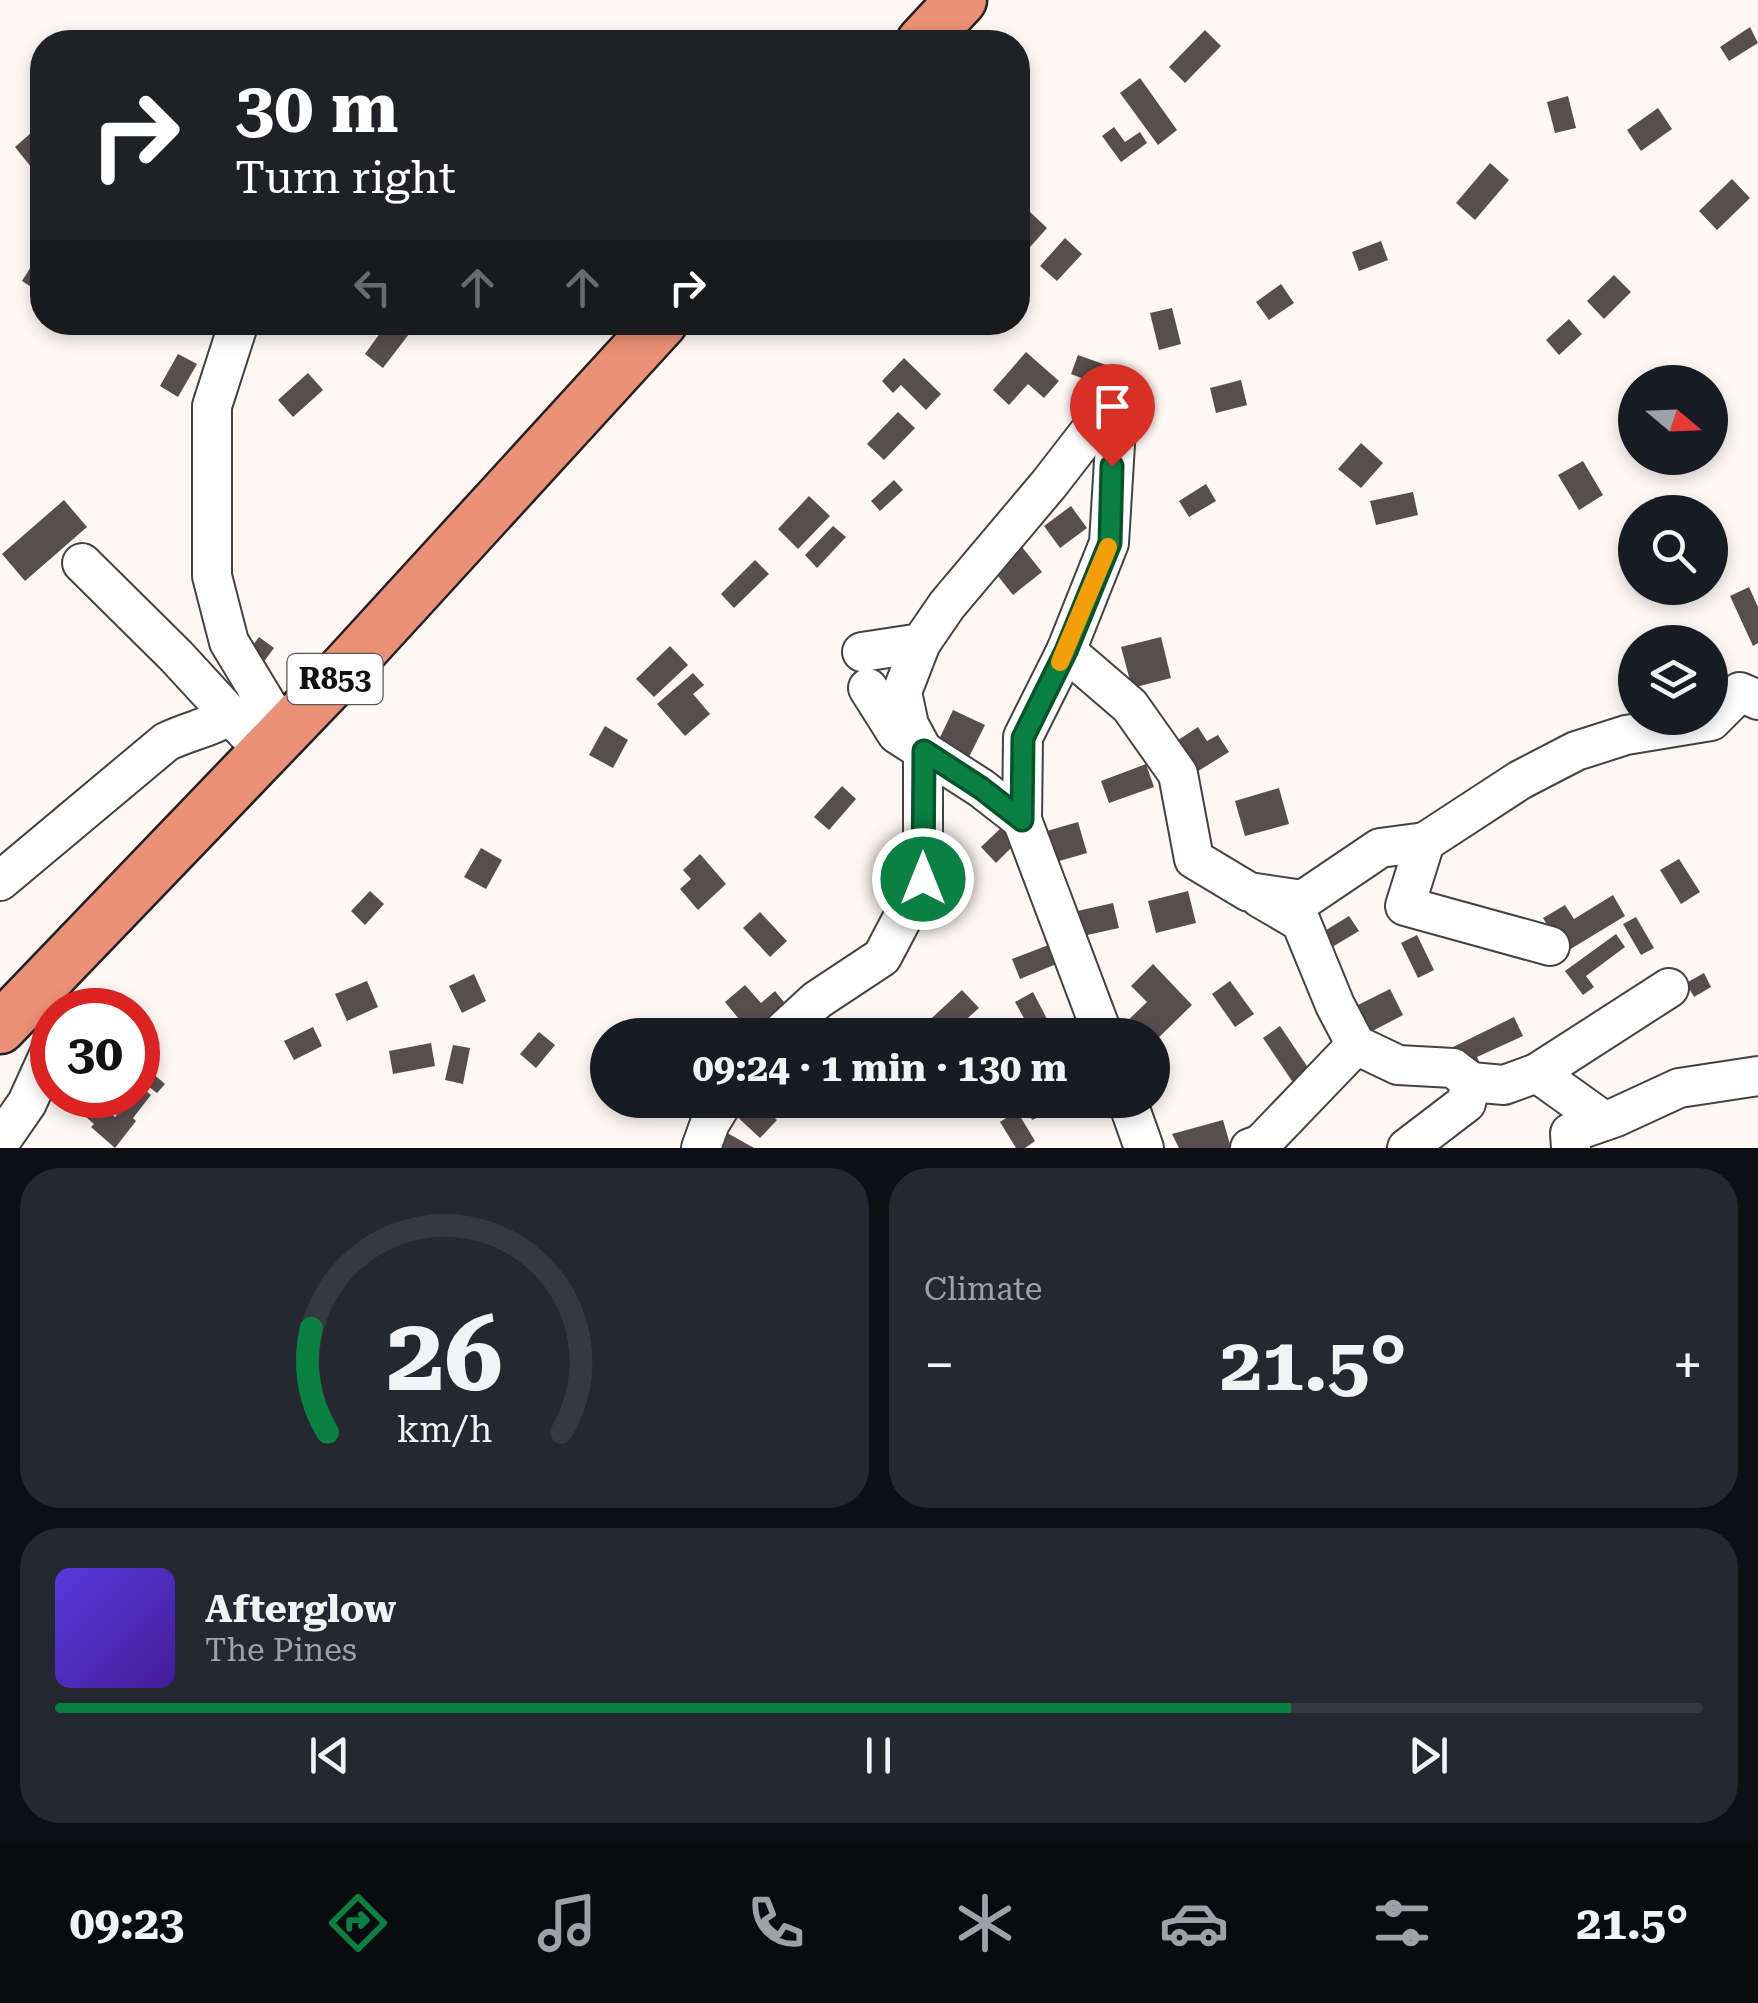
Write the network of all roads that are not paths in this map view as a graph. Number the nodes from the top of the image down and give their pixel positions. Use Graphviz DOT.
graph roads {
  1 [pos="961,0"];
  2 [pos="933,30"];
  3 [pos="235,335"];
  4 [pos="650,335"];
  5 [pos="82,563"];
  6 [pos="921,643"];
  7 [pos="1066,651"];
  8 [pos="1758,700"];
  9 [pos="232,714"];
  10 [pos="274,744"];
  11 [pos="924,751"];
  12 [pos="1022,820"];
  13 [pos="1425,842"];
  14 [pos="0,882"];
  15 [pos="1249,892"];
  16 [pos="1550,946"];
  17 [pos="1669,988"];
  18 [pos="27,1016"];
  19 [pos="797,1018"];
  20 [pos="1097,1018"];
  21 [pos="1356,1044"];
  22 [pos="1538,1073"];
  23 [pos="1758,1076"];
  24 [pos="1471,1082"];
  25 [pos="30,1096"];
  26 [pos="713,1118"];
  27 [pos="1133,1118"];
  28 [pos="1604,1121"];
  29 [pos="0,1142"];
  30 [pos="702,1148"];
  31 [pos="1144,1148"];
  32 [pos="1250,1148"];
  33 [pos="1407,1148"];
  34 [pos="1571,1148"];
  1 -- 2 [label="main road"];
  3 -- 10 [label="street"];
  4 -- 10 [label="main road, R853"];
  5 -- 9 [label="street"];
  6 -- 7 [label="street"];
  6 -- 11 [label="street"];
  6 -- 11 [label="street"];
  7 -- 12 [label="street"];
  7 -- 15 [label="street"];
  8 -- 13 [label="street"];
  9 -- 10 [label="street"];
  9 -- 14 [label="street"];
  10 -- 18 [label="main road, R853"];
  11 -- 12 [label="street"];
  11 -- 19 [label="street"];
  12 -- 20 [label="street"];
  13 -- 15 [label="street"];
  13 -- 16 [label="street"];
  15 -- 21 [label="street"];
  17 -- 22 [label="street"];
  21 -- 24 [label="street"];
  21 -- 32 [label="street"];
  22 -- 24 [label="street"];
  22 -- 28 [label="street"];
  23 -- 28 [label="street"];
  24 -- 33 [label="street"];
  25 -- 29 [label="street"];
  26 -- 30 [label="street"];
  27 -- 31 [label="street"];
  28 -- 34 [label="street"];
}
